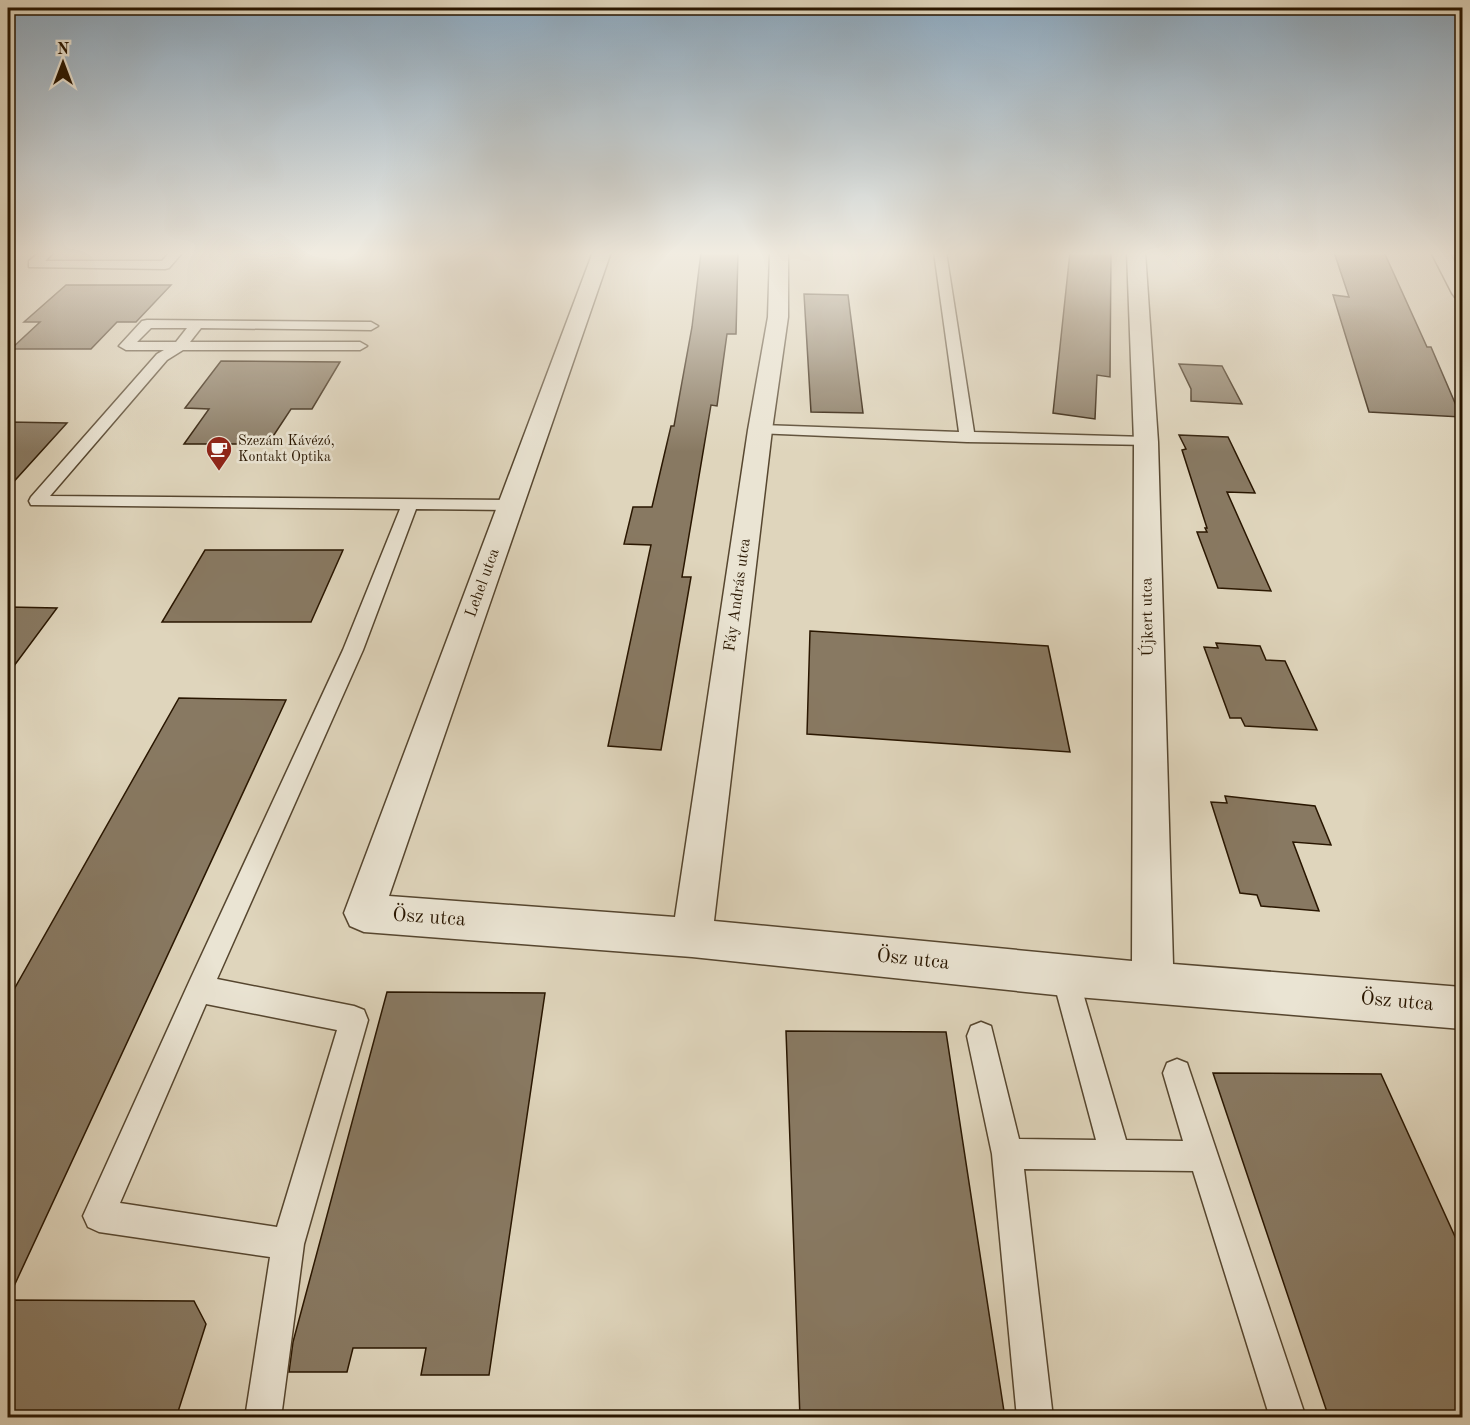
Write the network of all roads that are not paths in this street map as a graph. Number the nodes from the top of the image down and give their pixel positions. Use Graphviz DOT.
graph roads {
  1 [pos="578,318"];
  2 [pos="778,318"];
  3 [pos="950,318"];
  4 [pos="1140,318"];
  5 [pos="197,325"];
  6 [pos="256,325"];
  7 [pos="371,326"];
  8 [pos="180,346"];
  9 [pos="241,346"];
  10 [pos="360,346"];
  11 [pos="760,430"];
  12 [pos="967,436"];
  13 [pos="1146,442"];
  14 [pos="410,504"];
  15 [pos="512,504"];
  16 [pos="364,913"];
  17 [pos="692,938"];
  18 [pos="1065,976"];
  19 [pos="1153,983"];
  20 [pos="199,989"];
  21 [pos="1462,1008"];
  22 [pos="981,1036"];
  23 [pos="1177,1072"];
  24 [pos="1007,1154"];
  25 [pos="1115,1155"];
  26 [pos="1203,1156"];
  27 [pos="288,1244"];
  28 [pos="263,1418"];
  29 [pos="1035,1418"];
  30 [pos="1288,1418"];
  1 -- 15 [label="street, Lehel utca"];
  2 -- 11 [label="street, Fáy András utca"];
  3 -- 12 [label="lane"];
  4 -- 13 [label="street, Újkert utca"];
  5 -- 6 [label="lane"];
  5 -- 8 [label="lane"];
  5 -- 8 [label="lane"];
  6 -- 7 [label="lane"];
  6 -- 9 [label="lane"];
  8 -- 9 [label="lane"];
  8 -- 14 [label="lane"];
  9 -- 10 [label="lane"];
  11 -- 12 [label="lane"];
  11 -- 17 [label="street, Fáy András utca"];
  12 -- 13 [label="lane"];
  13 -- 19 [label="street, Újkert utca"];
  14 -- 15 [label="lane"];
  14 -- 20 [label="lane"];
  15 -- 16 [label="street, Lehel utca"];
  16 -- 17 [label="street, Ösz utca"];
  17 -- 18 [label="street, Ösz utca"];
  18 -- 19 [label="street, Ösz utca"];
  18 -- 25 [label="lane"];
  19 -- 21 [label="street, Ösz utca"];
  20 -- 27 [label="lane"];
  20 -- 27 [label="lane"];
  22 -- 24 [label="lane"];
  23 -- 26 [label="lane"];
  24 -- 25 [label="lane"];
  24 -- 29 [label="lane"];
  25 -- 26 [label="lane"];
  26 -- 30 [label="lane"];
  27 -- 28 [label="lane"];
}
